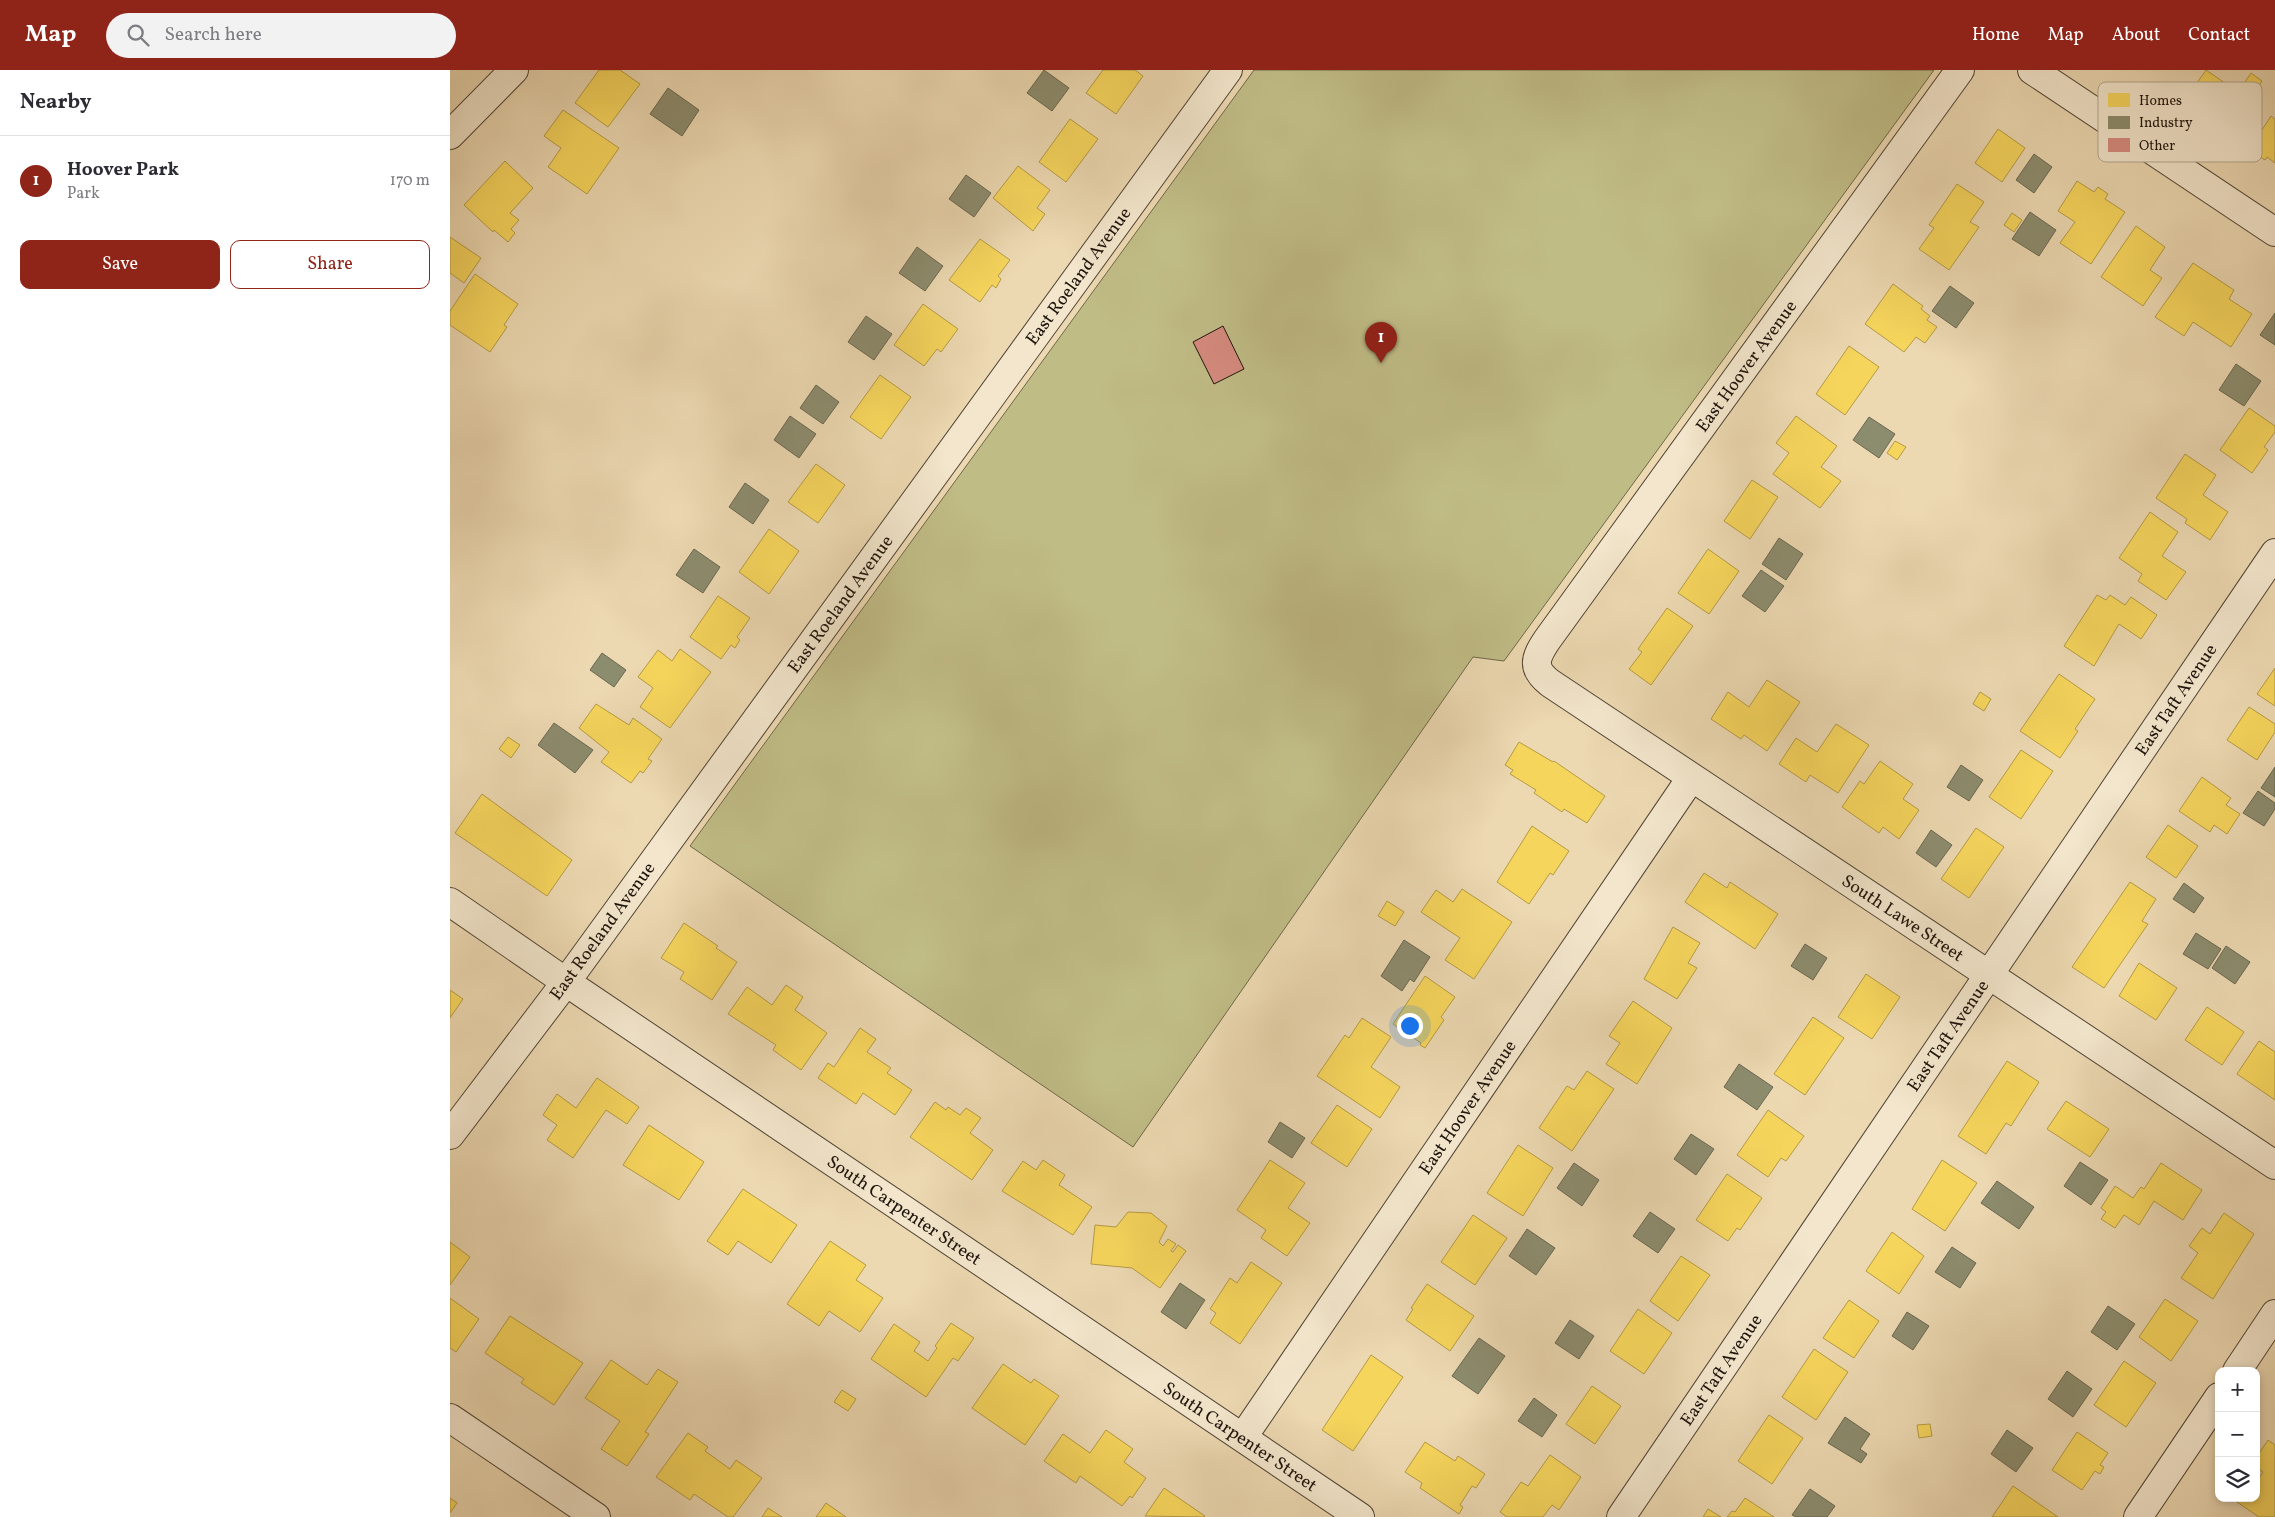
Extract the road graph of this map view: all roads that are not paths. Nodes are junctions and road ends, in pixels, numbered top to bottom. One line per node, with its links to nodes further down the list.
1 (514, 70): 6 (street)
2 (1228, 70): 14 (street, East Roeland Avenue)
3 (1960, 70): 10 (street, East Hoover Avenue)
4 (2032, 70): 5 (street)
5 (2098, 114)
6 (450, 134)
7 (2170, 162): 8 (street)
8 (2275, 232)
9 (2275, 552): 13 (street, East Taft Avenue)
10 (1536, 665): 11 (street, South Lawe Street)
11 (1691, 778): 13 (street, South Lawe Street); 21 (street, East Hoover Avenue)
12 (450, 902): 14 (street, South Carpenter Street)
13 (1987, 974): 16 (street, South Lawe Street); 24 (street, East Taft Avenue)
14 (566, 982): 15 (street, East Roeland Avenue); 21 (street, South Carpenter Street)
15 (450, 1135)
16 (2275, 1165)
17 (2275, 1314): 18 (street)
18 (2240, 1367)
19 (2215, 1403): 25 (street)
20 (450, 1418): 22 (street)
21 (1243, 1437): 23 (street, South Carpenter Street)
22 (596, 1517)
23 (1360, 1517)
24 (1621, 1517)
25 (2138, 1517)

